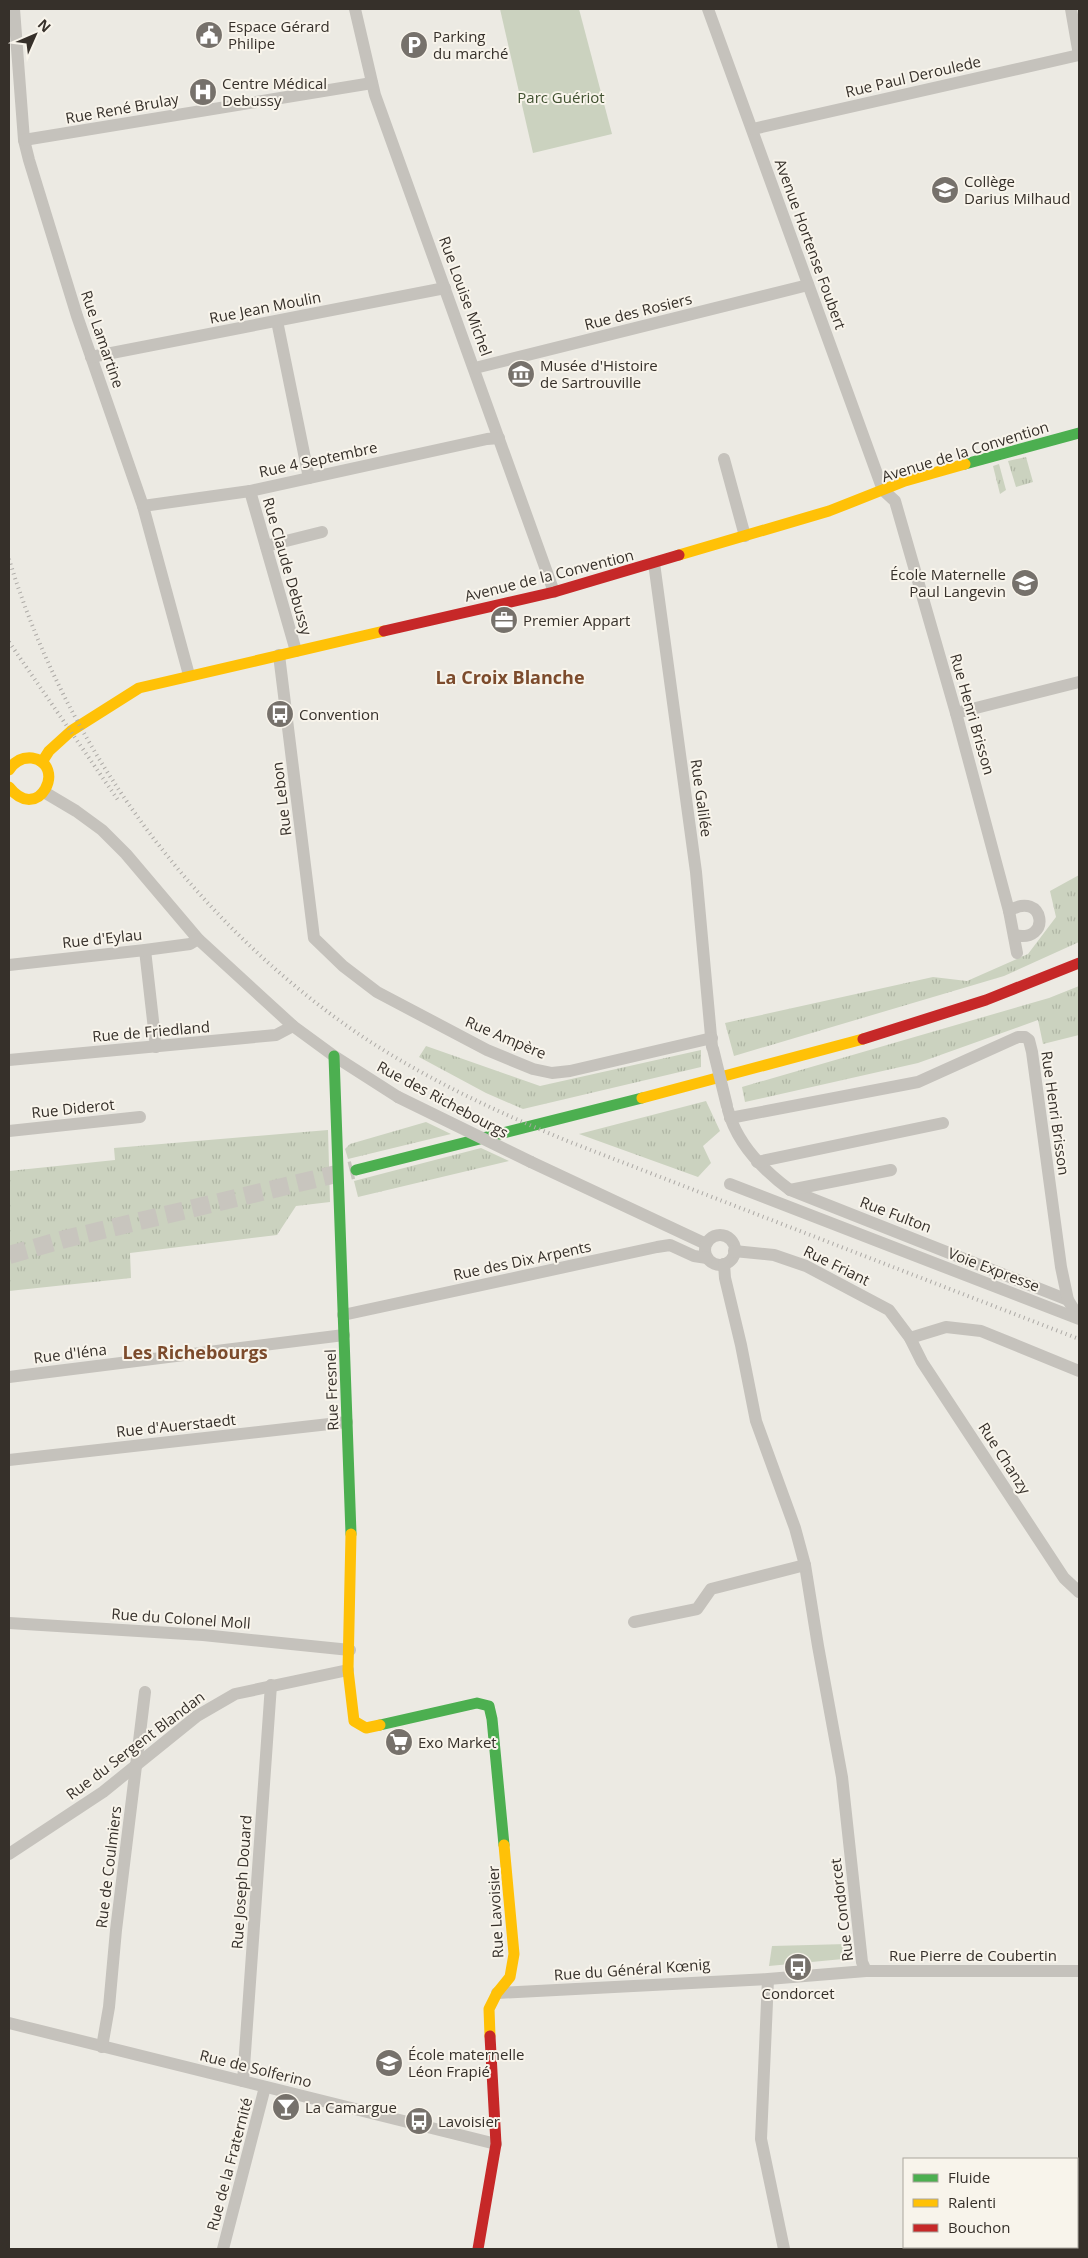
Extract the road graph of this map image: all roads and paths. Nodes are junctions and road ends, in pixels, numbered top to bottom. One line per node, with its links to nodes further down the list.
1 (14, 9): 8 (street, Rue Lamartine)
2 (355, 9): 6 (street, Rue Louise Michel)
3 (708, 9): 7 (street, Avenue Hortense Foubert)
4 (1071, 9): 5 (street)
5 (1079, 55): 7 (street, Rue Paul Deroulede)
6 (372, 83): 8 (street, Rue René Brulay); 10 (street, Rue Louise Michel)
7 (753, 129): 9 (street, Avenue Hortense Foubert)
8 (24, 140): 12 (street, Rue Lamartine)
9 (808, 285): 13 (street, Rue des Rosiers); 18 (street, Avenue Hortense Foubert)
10 (445, 288): 11 (street, Rue Jean Moulin); 13 (street, Rue Louise Michel)
11 (277, 321): 12 (street, Rue Jean Moulin); 17 (street)
12 (91, 358): 20 (street, Rue Lamartine)
13 (475, 368): 15 (street, Rue Louise Michel)
14 (1079, 433): 18 (street, Avenue de la Convention)
15 (499, 438): 17 (street, Rue 4 Septembre); 25 (street, Rue Louise Michel)
16 (724, 459): 22 (street)
17 (309, 478): 19 (street, Rue 4 Septembre)
18 (883, 490): 22 (street, Avenue de la Convention); 30 (street, Rue Henri Brisson)
19 (250, 491): 20 (street, Rue 4 Septembre); 23 (street, Rue Claude Debussy)
20 (143, 506): 28 (street, Rue Lamartine)
21 (322, 532): 23 (street)
22 (745, 536): 24 (street, Avenue de la Convention)
23 (266, 546): 26 (street, Rue Claude Debussy)
24 (654, 563): 25 (street, Avenue de la Convention); 44 (street, Rue Galilée)
25 (554, 592): 26 (street, Avenue de la Convention)
26 (296, 651): 27 (street, Avenue de la Convention)
27 (279, 655): 28 (street, Avenue de la Convention); 37 (street, Rue Lebon)
28 (189, 675): 31 (street, Avenue de la Convention)
29 (1079, 682): 30 (street)
30 (956, 713): 35 (street, Rue Henri Brisson)
31 (42, 762): 32 (street); 34 (street)
32 (9, 770)
33 (9, 788): 34 (street)
34 (44, 792): 38 (street, Rue des Richebourgs)
35 (1009, 911): 36 (street, Rue Henri Brisson); 36 (street)
36 (1014, 935): 40 (street, Rue Henri Brisson)
37 (314, 938): 44 (street, Rue Ampère)
38 (198, 939): 39 (street, Rue d'Eylau); 43 (street, Rue des Richebourgs)
39 (145, 950): 42 (street, Rue d'Eylau); 45 (street)
40 (1017, 953)
41 (1079, 963): 53 (street)
42 (9, 964)
43 (293, 1026): 45 (street, Rue de Friedland); 46 (street, Rue des Richebourgs)
44 (712, 1043): 49 (street, Rue Galilée, bridge)
45 (156, 1047): 47 (street, Rue de Friedland)
46 (334, 1056): 57 (street, Rue des Richebourgs, bridge); 64 (street, Rue Fresnel)
47 (9, 1060)
48 (140, 1118): 51 (street, Rue Diderot)
49 (730, 1118): 52 (street, Rue Fulton); 63 (street, Rue Henri Brisson)
50 (943, 1123): 52 (street)
51 (9, 1130)
52 (757, 1162): 56 (street, Rue Fulton)
53 (356, 1170)
54 (892, 1170): 56 (street)
55 (730, 1184): 65 (street, Voie Expresse)
56 (790, 1190): 63 (street, Rue Fulton)
57 (662, 1224): 58 (street, Rue des Richebourgs); 59 (street)
58 (706, 1244): 60 (street); 61 (street)
59 (665, 1246): 61 (street, Rue des Dix Arpents); 64 (street, Rue des Dix Arpents)
60 (734, 1251): 62 (street); 67 (street, Rue Friant)
61 (707, 1258): 62 (street)
62 (724, 1264): 72 (street, Rue Condorcet)
63 (1068, 1300): 65 (street, Rue Henri Brisson)
64 (343, 1315): 66 (street, Rue Fresnel)
65 (1079, 1319)
66 (344, 1335): 69 (street, Rue d'Iéna); 70 (street, Rue Fresnel)
67 (910, 1338): 68 (street); 73 (street, Rue Chanzy)
68 (1079, 1371)
69 (9, 1377)
70 (347, 1422): 71 (street, Rue d'Auerstaedt); 76 (street, Rue Fresnel)
71 (9, 1460)
72 (805, 1565): 74 (street); 83 (street, Rue Condorcet)
73 (1079, 1592)
74 (634, 1622)
75 (9, 1623): 76 (street, Rue du Colonel Moll)
76 (350, 1650): 77 (street, Rue Fresnel)
77 (348, 1670): 78 (street, Rue du Sergent Blandan); 80 (street, Rue Fresnel)
78 (271, 1685): 81 (street, Rue du Sergent Blandan); 89 (street, Rue Joseph Douard)
79 (145, 1692): 81 (street, Rue de Coulmiers)
80 (354, 1721): 86 (street, Rue Lavoisier)
81 (136, 1766): 82 (street, Rue du Sergent Blandan); 88 (street, Rue de Coulmiers)
82 (9, 1854)
83 (866, 1971): 84 (street, Rue Pierre de Coubertin); 85 (street, Rue Condorcet)
84 (1079, 1971)
85 (768, 1979): 86 (street, Rue du Général Kœnig); 94 (street)
86 (498, 1993): 91 (street, Rue Lavoisier)
87 (9, 2023): 88 (street, Rue de Solferino)
88 (102, 2047): 89 (street, Rue de Solferino)
89 (243, 2081): 90 (street, Rue de Solferino)
90 (266, 2087): 91 (street, Rue de Solferino); 92 (street, Rue de la Fraternité)
91 (496, 2144): 93 (street, Rue Lavoisier)
92 (223, 2249)
93 (478, 2249)
94 (784, 2249)

